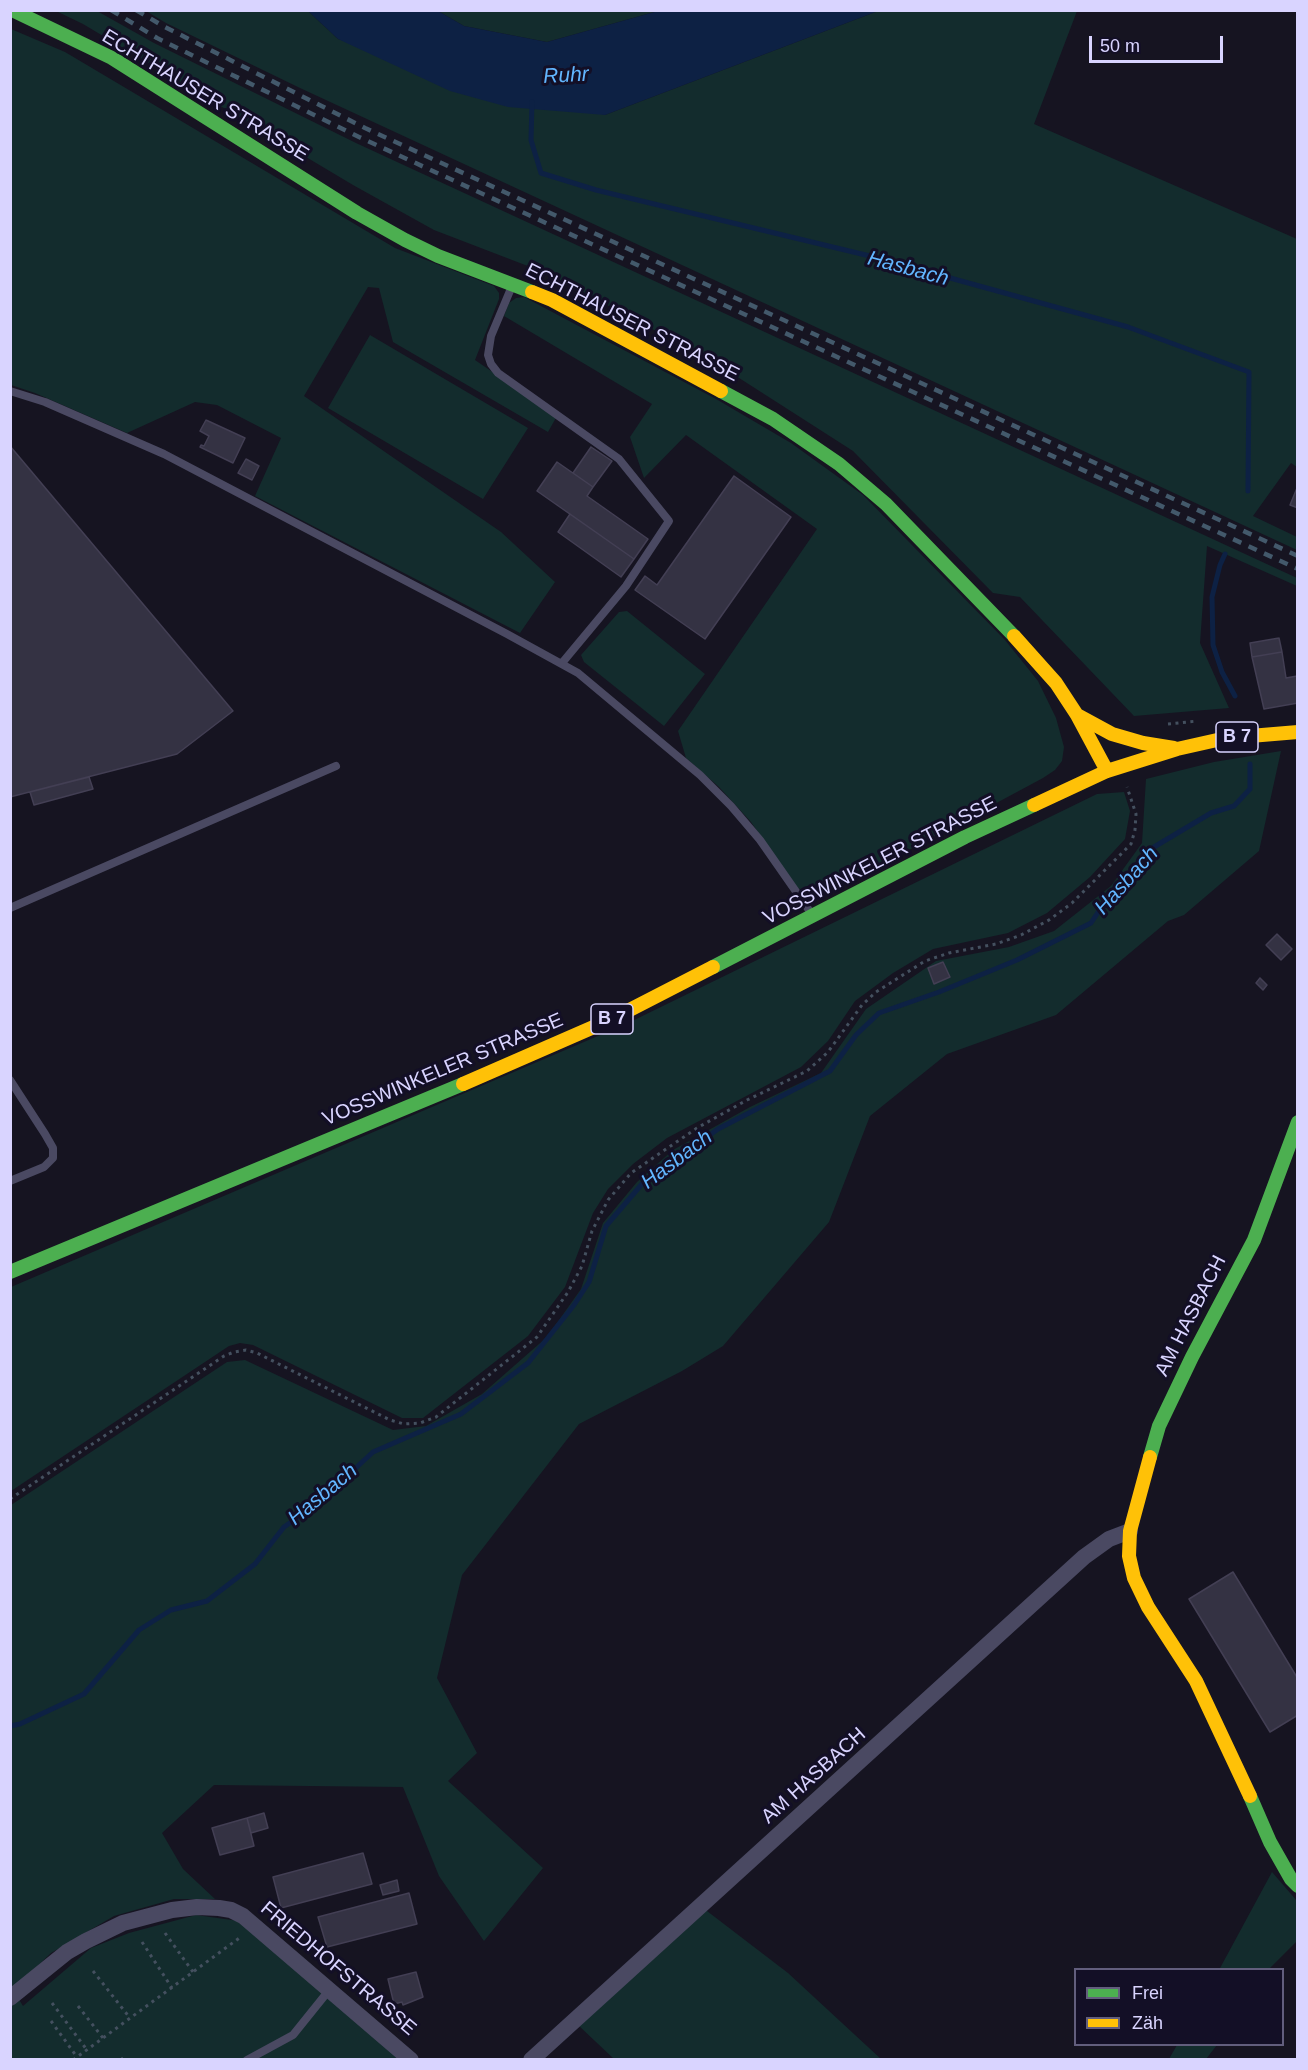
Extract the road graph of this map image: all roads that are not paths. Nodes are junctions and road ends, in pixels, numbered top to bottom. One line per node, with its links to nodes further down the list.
1 (12, 10): 2 (main road, ECHTHAUSER STRASSE)
2 (513, 283): 4 (lane); 5 (main road, ECHTHAUSER STRASSE)
3 (10, 390): 4 (lane)
4 (562, 663): 11 (lane)
5 (1077, 716): 7 (main road); 9 (main road, ECHTHAUSER STRASSE)
6 (1298, 732): 7 (main road, B 7)
7 (1177, 748): 9 (main road, B 7)
8 (336, 766): 10 (lane)
9 (1107, 771): 11 (main road, VOSSWINKELER STRASSE / B 7)
10 (10, 908)
11 (814, 916): 15 (main road, VOSSWINKELER STRASSE / B 7)
12 (10, 1080): 14 (lane)
13 (1298, 1122): 16 (main road, AM HASBACH)
14 (10, 1181)
15 (10, 1272)
16 (1130, 1531): 17 (main road, AM HASBACH); 22 (street, AM HASBACH)
17 (1298, 1886)
18 (330, 1989): 19 (street, FRIEDHOFSTRASSE); 20 (lane); 21 (street, FRIEDHOFSTRASSE)
19 (10, 1998)
20 (247, 2060)
21 (411, 2060)
22 (531, 2060)

